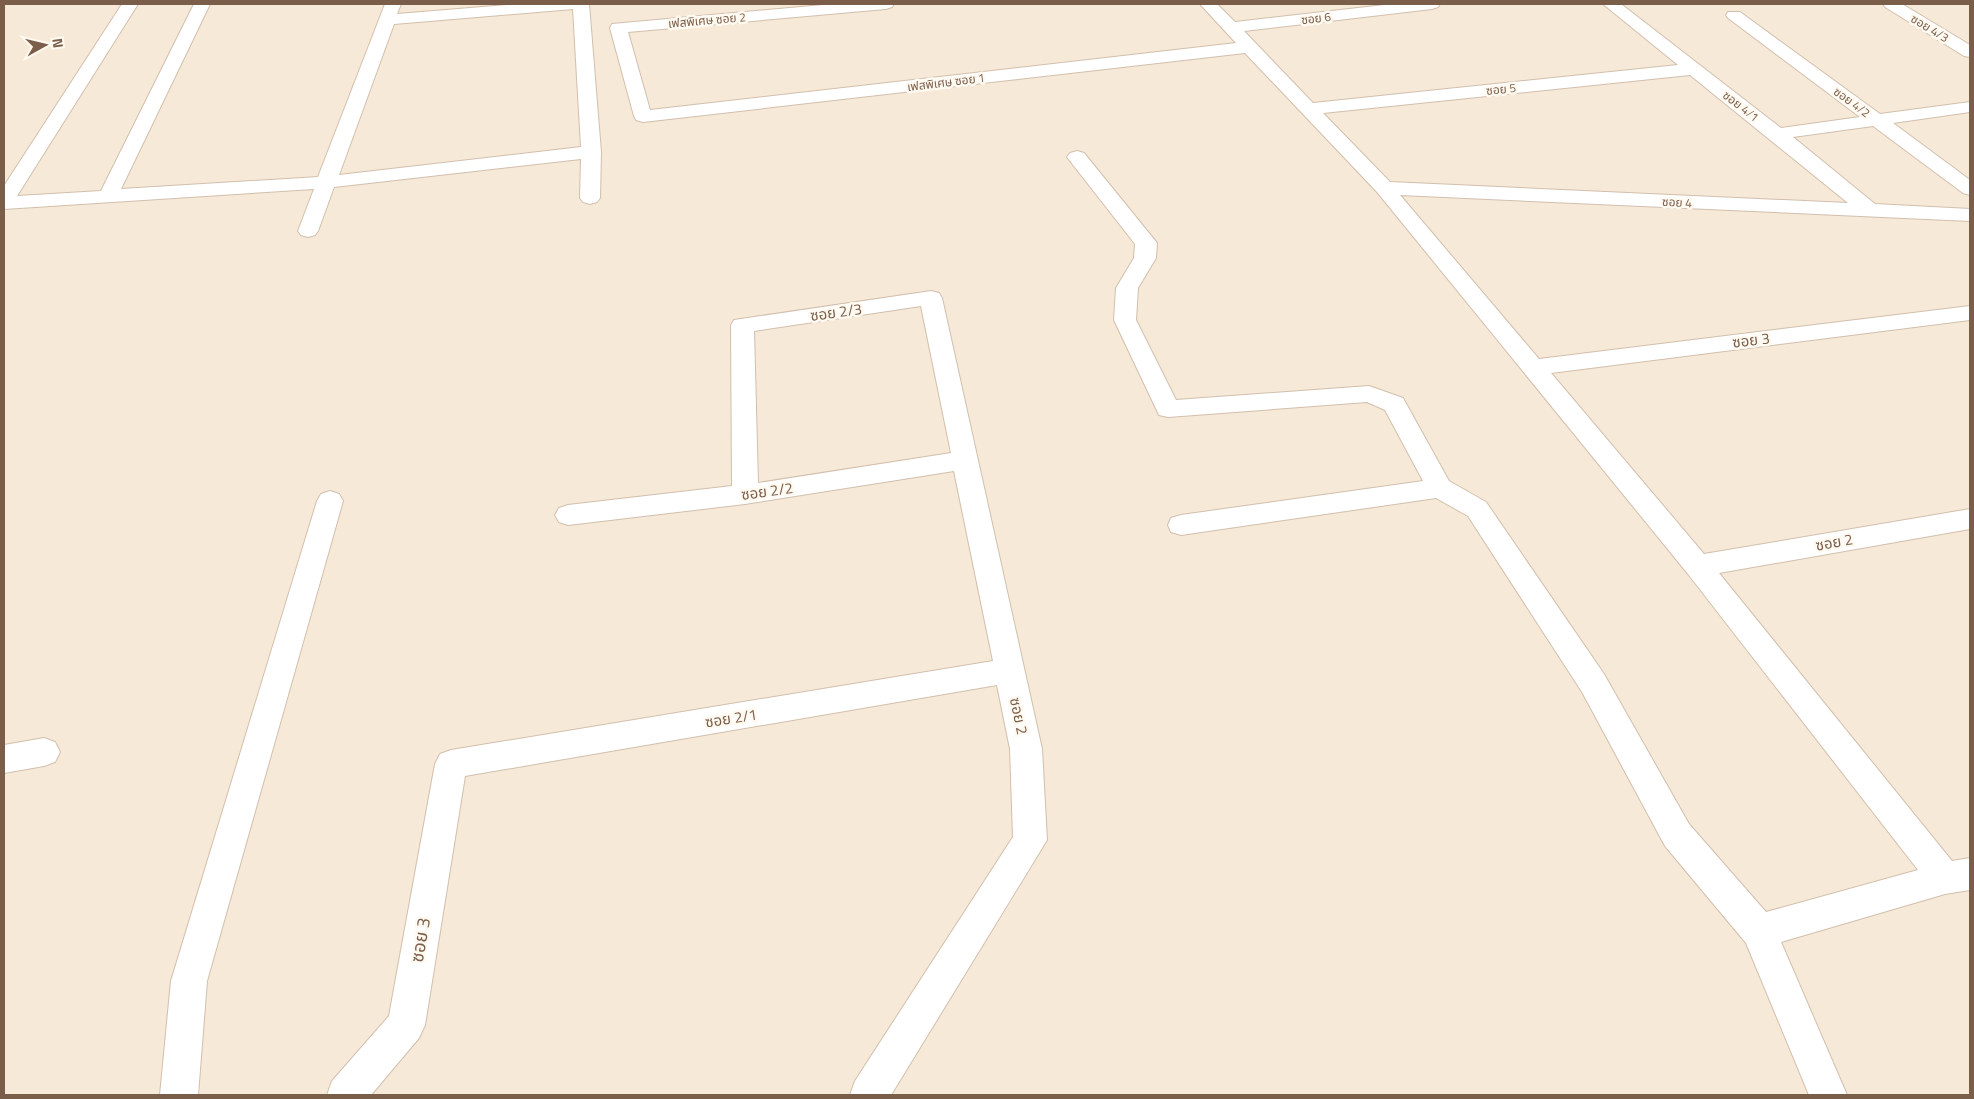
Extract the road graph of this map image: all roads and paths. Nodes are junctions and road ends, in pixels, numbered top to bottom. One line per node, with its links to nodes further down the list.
1 (130, 4): 28 (street)
2 (202, 4): 26 (street)
3 (574, 4): 10 (street)
4 (581, 4): 21 (street)
5 (886, 4): 18 (street, เฟสพิเศษ ซอย 2)
6 (1208, 4): 12 (street)
7 (1432, 4): 12 (street, ซอย 6)
8 (1611, 4): 15 (street, ซอย 4/1)
9 (1891, 4): 14 (street, ซอย 4/3)
10 (390, 12): 23 (street)
11 (1734, 15): 19 (street, ซอย 4/2)
12 (1230, 28): 13 (street)
13 (1249, 47): 17 (street); 18 (street, เฟสพิเศษ ซอย 1)
14 (1970, 52)
15 (1693, 69): 17 (street, ซอย 5); 20 (street, ซอย 4/1)
16 (1970, 107): 19 (street)
17 (1309, 109): 24 (street)
18 (644, 116)
19 (1876, 120): 20 (street); 25 (street, ซอย 4/2)
20 (1777, 134): 29 (street, ซอย 4/1)
21 (591, 152): 23 (street); 27 (street)
22 (1077, 157): 36 (street)
23 (327, 182): 26 (street); 31 (street)
24 (1384, 188): 29 (street, ซอย 4); 34 (street)
25 (1970, 189)
26 (108, 196): 28 (street)
27 (590, 198)
28 (4, 202)
29 (1869, 210): 30 (street, ซอย 4)
30 (1970, 215)
31 (308, 231)
32 (931, 298): 35 (street, ซอย 2); 37 (street, ซอย 2/3)
33 (1970, 313): 34 (street, ซอย 3)
34 (1532, 367): 42 (street)
35 (965, 460): 37 (street, ซอย 2/2); 43 (street, ซอย 2)
36 (1440, 488): 41 (street); 48 (street)
37 (745, 494): 39 (street, ซอย 2/2)
38 (330, 501): 49 (street)
39 (568, 515)
40 (1970, 519): 42 (street, ซอย 2)
41 (1180, 525)
42 (1698, 566): 47 (street)
43 (1010, 672): 46 (street, ซอย 2/1); 51 (street, ซอย 2)
44 (44, 752): 45 (street)
45 (4, 759)
46 (451, 764): 50 (street, ซอย 3)
47 (1958, 876): 48 (street)
48 (1759, 932): 52 (street)
49 (178, 1095)
50 (346, 1095)
51 (869, 1095)
52 (1828, 1095)

